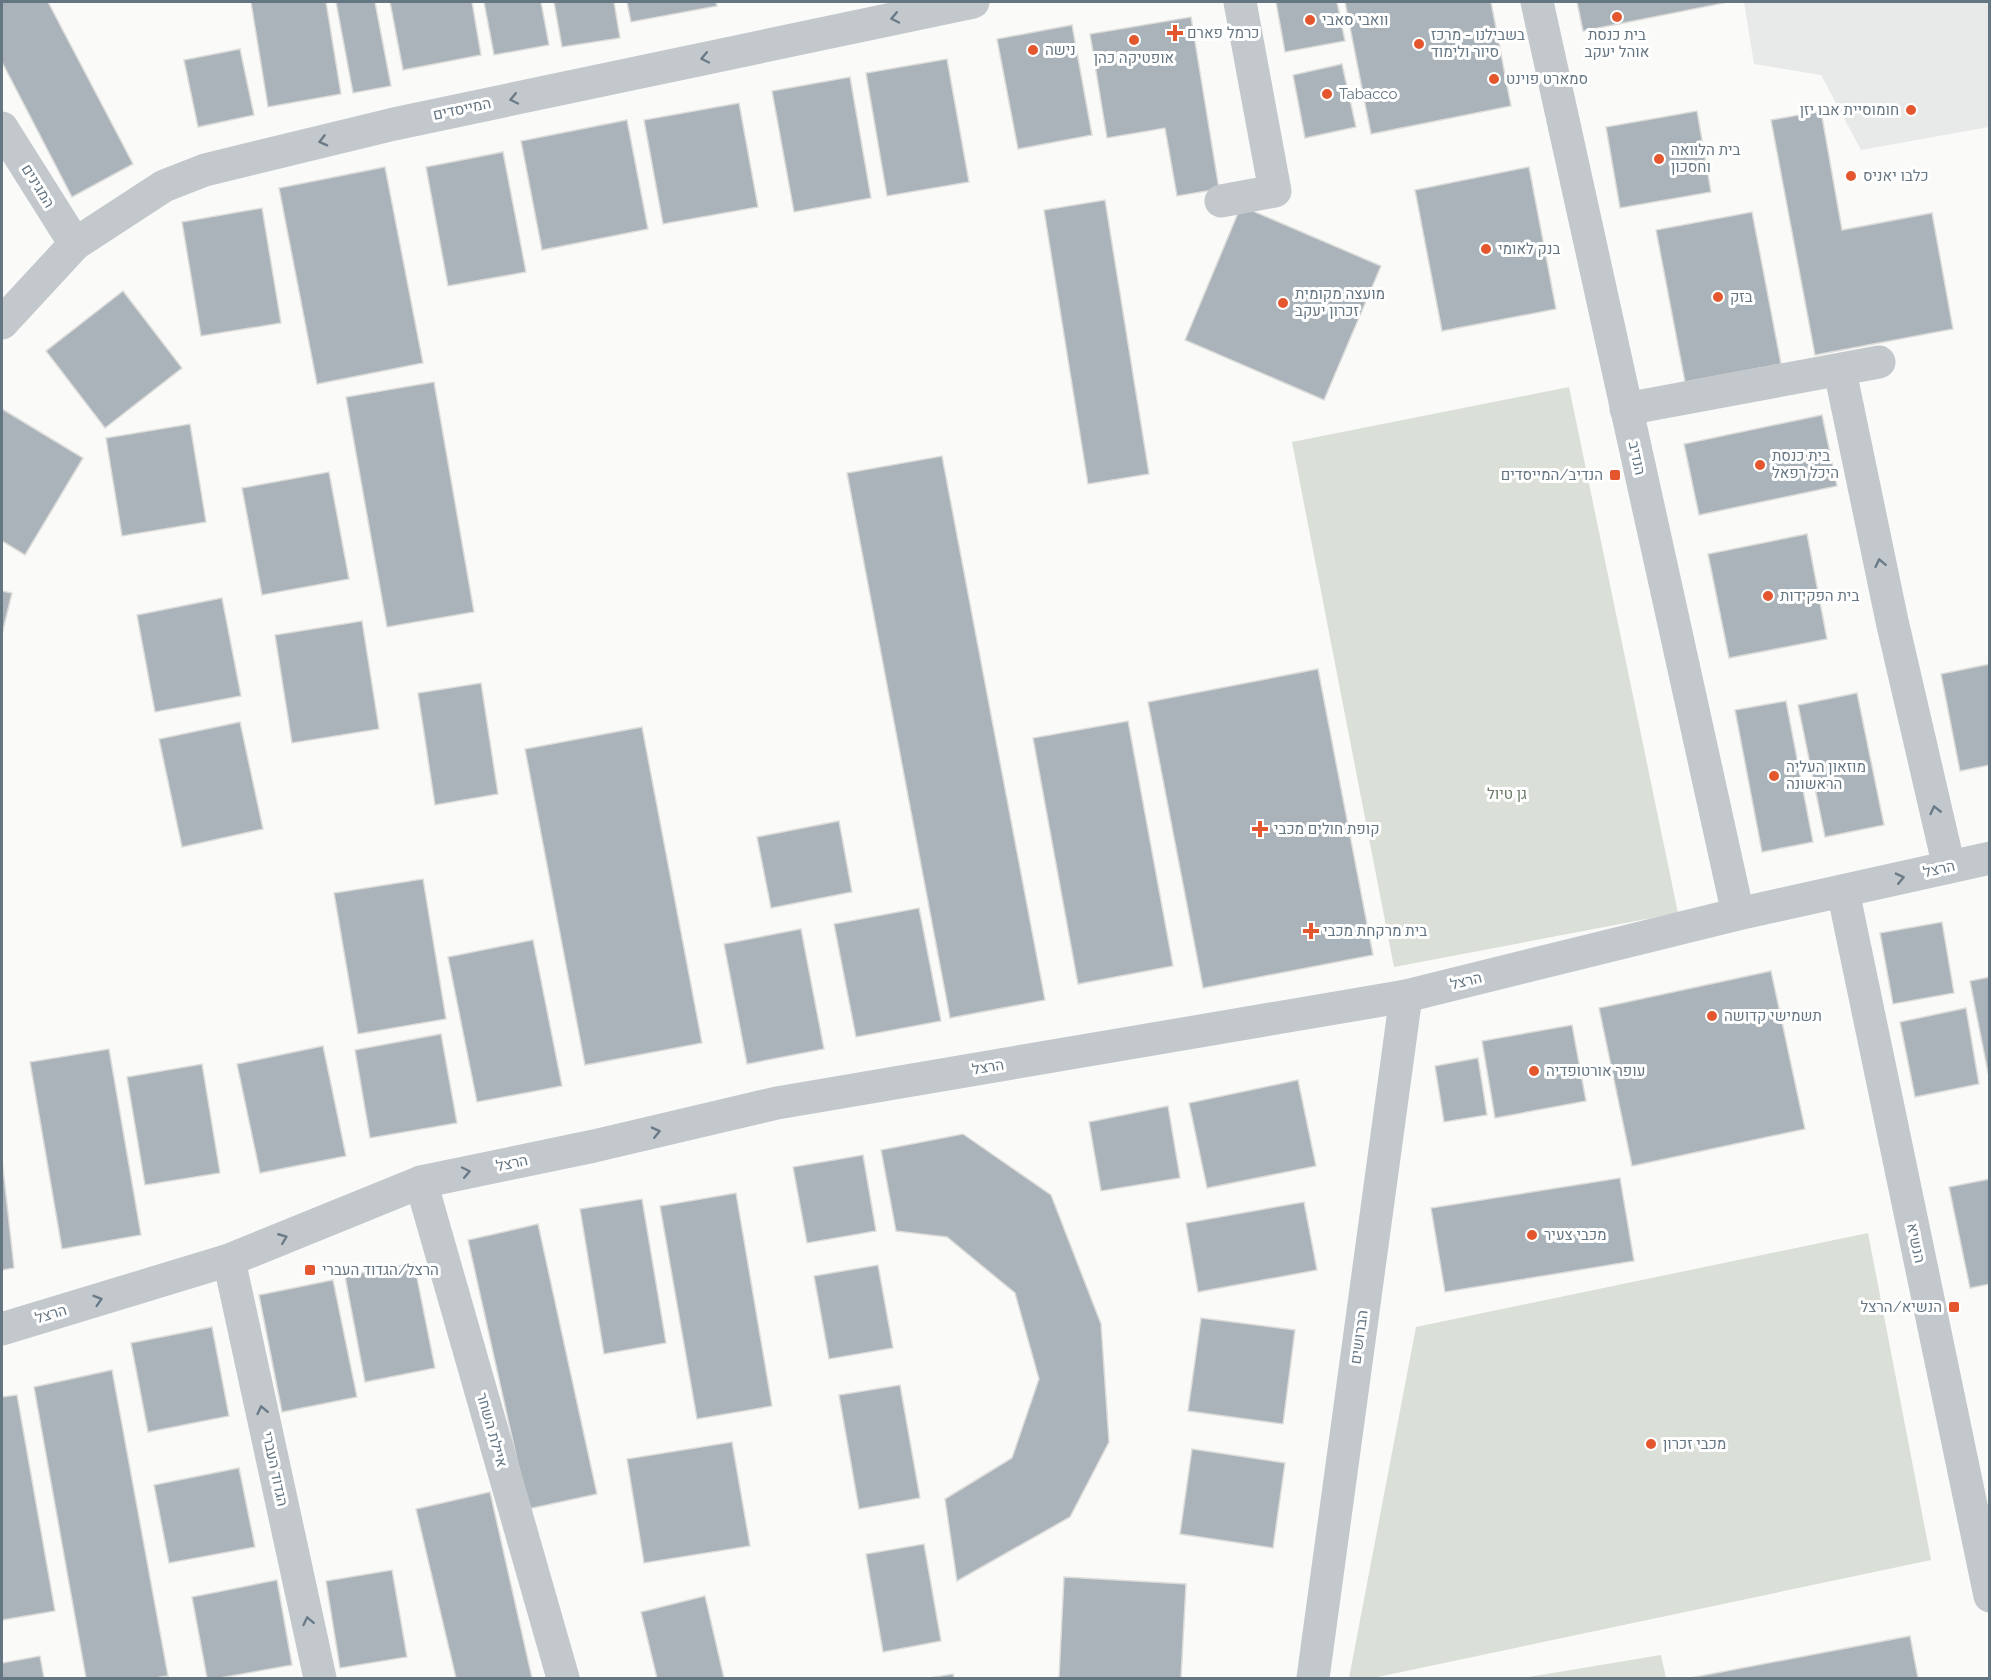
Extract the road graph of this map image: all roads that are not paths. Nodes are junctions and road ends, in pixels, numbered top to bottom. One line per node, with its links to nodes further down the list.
1 (973, 2): 6 (street, המייסדים, one-way to 6)
2 (1240, 2): 5 (street)
3 (1537, 2): 10 (street, הנדיב)
4 (2, 128): 6 (street, המגינים)
5 (1221, 201)
6 (75, 244): 7 (street, המייסדים)
7 (2, 323)
8 (1879, 362): 9 (street)
9 (1840, 370): 10 (street); 12 (street, one-way to 9)
10 (1626, 409): 14 (street, הנדיב)
11 (1989, 858): 12 (street, הרצל)
12 (1948, 867): 13 (street, הרצל, one-way to 12)
13 (1843, 891): 14 (street, הרצל); 19 (street, הנשיא)
14 (1738, 914): 15 (street, הרצל)
15 (1406, 996): 16 (street, הרצל, one-way to 15); 22 (street, הברושים)
16 (421, 1182): 17 (street, הרצל, one-way to 16); 21 (street, איילת השחר)
17 (229, 1260): 18 (street, הרצל, one-way to 17); 20 (street, הגדוד העברי, one-way to 17)
18 (2, 1329)
19 (1989, 1596)
20 (321, 1678)
21 (563, 1678)
22 (1313, 1678)

